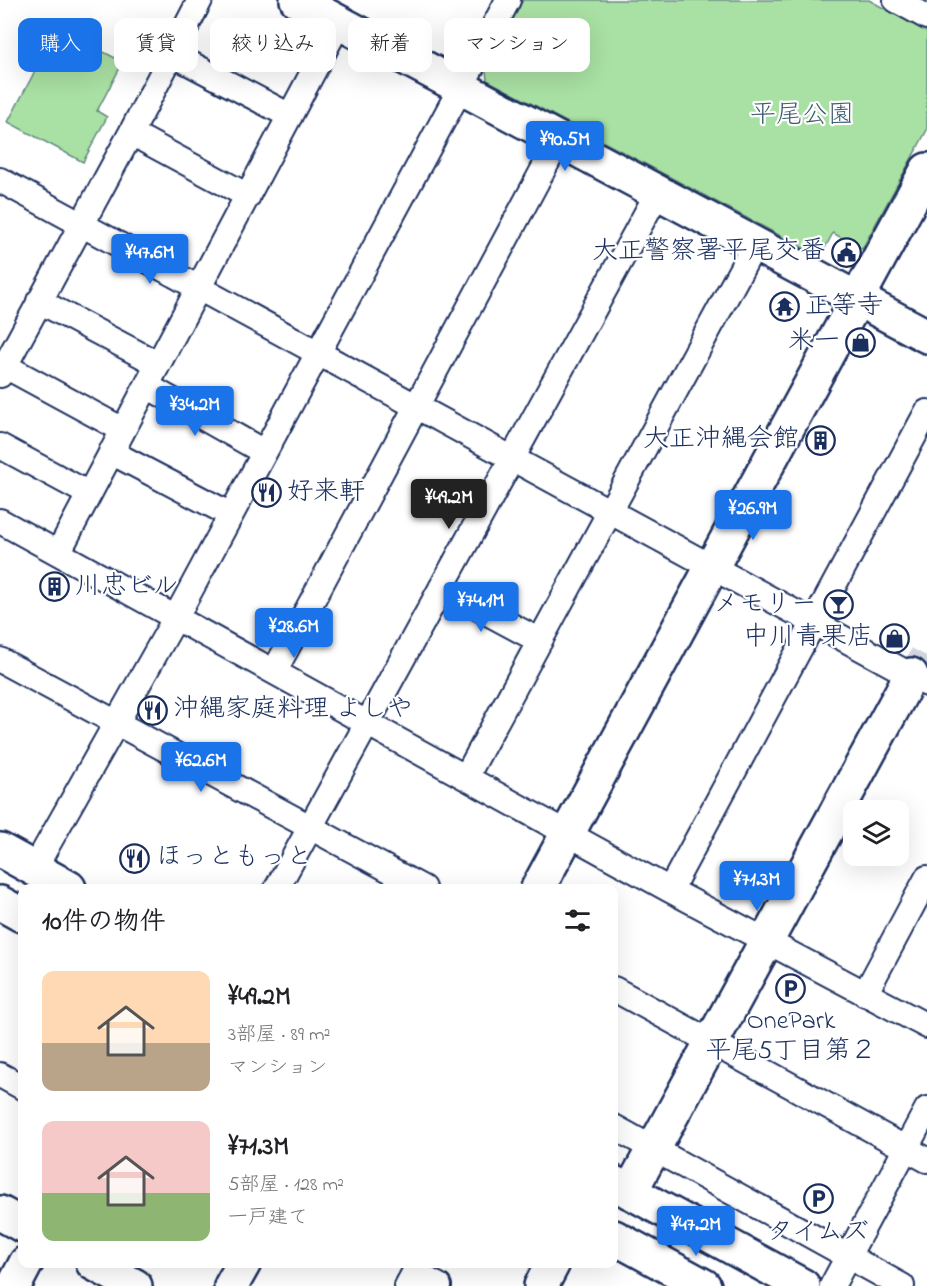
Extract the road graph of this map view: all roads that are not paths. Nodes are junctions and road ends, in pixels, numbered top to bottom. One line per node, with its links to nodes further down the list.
1 (200, 0): 6 (street)
2 (297, 0): 7 (street)
3 (508, 0): 10 (street)
4 (896, 0): 5 (street)
5 (927, 17)
6 (191, 18)
7 (339, 23): 10 (street); 11 (street)
8 (198, 68): 11 (street)
9 (163, 72): 12 (street)
10 (461, 87): 13 (street); 24 (street)
11 (290, 116): 17 (street)
12 (131, 133): 17 (street); 18 (street)
13 (559, 140): 16 (street); 28 (street)
14 (927, 170): 21 (street)
15 (0, 180): 18 (street)
16 (658, 192): 19 (street); 34 (street)
17 (248, 196): 20 (street)
18 (82, 224): 20 (street); 22 (street)
19 (755, 244): 21 (street); 36 (street)
20 (199, 288): 24 (street); 25 (street)
21 (857, 298): 23 (street); 40 (street)
22 (39, 301): 25 (street); 26 (street)
23 (927, 336)
24 (319, 353): 28 (street); 33 (street)
25 (159, 364): 27 (street)
26 (2, 370): 30 (street)
27 (147, 386): 30 (street); 33 (street)
28 (415, 405): 34 (street); 46 (street)
29 (927, 412): 43 (street)
30 (123, 430): 32 (street)
31 (0, 446): 35 (street)
32 (111, 452): 35 (street); 37 (street)
33 (264, 452): 37 (street)
34 (512, 459): 36 (street); 41 (street)
35 (89, 494): 39 (street)
36 (609, 512): 40 (street); 44 (street)
37 (231, 515): 42 (street)
38 (0, 521): 39 (street)
39 (58, 553): 42 (street)
40 (710, 567): 43 (street); 52 (street)
41 (441, 588): 44 (street); 49 (street)
42 (176, 617): 46 (street); 48 (street)
43 (812, 622): 47 (street); 60 (street)
44 (540, 641): 50 (street)
45 (0, 660): 48 (street)
46 (274, 672): 49 (street)
47 (919, 679): 63 (street)
48 (116, 723): 51 (street); 54 (street)
49 (368, 723): 50 (street); 51 (street)
50 (466, 777): 52 (street)
51 (310, 828): 57 (street); 58 (street)
52 (568, 834): 59 (street); 60 (street)
53 (0, 850): 54 (street)
54 (34, 869): 56 (street)
55 (927, 878): 65 (street)
56 (62, 884)
57 (279, 884)
58 (415, 884)
59 (540, 884)
60 (670, 890): 63 (street)
61 (0, 903): 62 (street)
62 (18, 913)
63 (766, 941): 65 (street); 67 (street)
64 (618, 991): 67 (street)
65 (865, 994): 66 (street)
66 (927, 1026)
67 (712, 1042): 72 (street); 73 (street)
68 (0, 1074): 69 (street)
69 (18, 1085)
70 (927, 1109): 73 (street)
71 (618, 1129): 72 (street)
72 (653, 1149): 75 (street); 79 (street)
73 (905, 1149): 74 (street); 79 (street)
74 (927, 1160)
75 (622, 1188): 91 (street)
76 (0, 1213): 77 (street)
77 (18, 1223)
78 (618, 1239): 90 (street)
79 (849, 1257): 92 (street); 93 (street)
80 (23, 1268): 84 (street)
81 (102, 1268): 85 (street)
82 (241, 1268): 86 (street)
83 (550, 1268): 89 (street)
84 (14, 1286)
85 (135, 1286)
86 (231, 1286)
87 (407, 1286): 88 (street)
88 (439, 1286)
89 (541, 1286)
90 (704, 1286)
91 (803, 1286)
92 (832, 1286)
93 (902, 1286)

